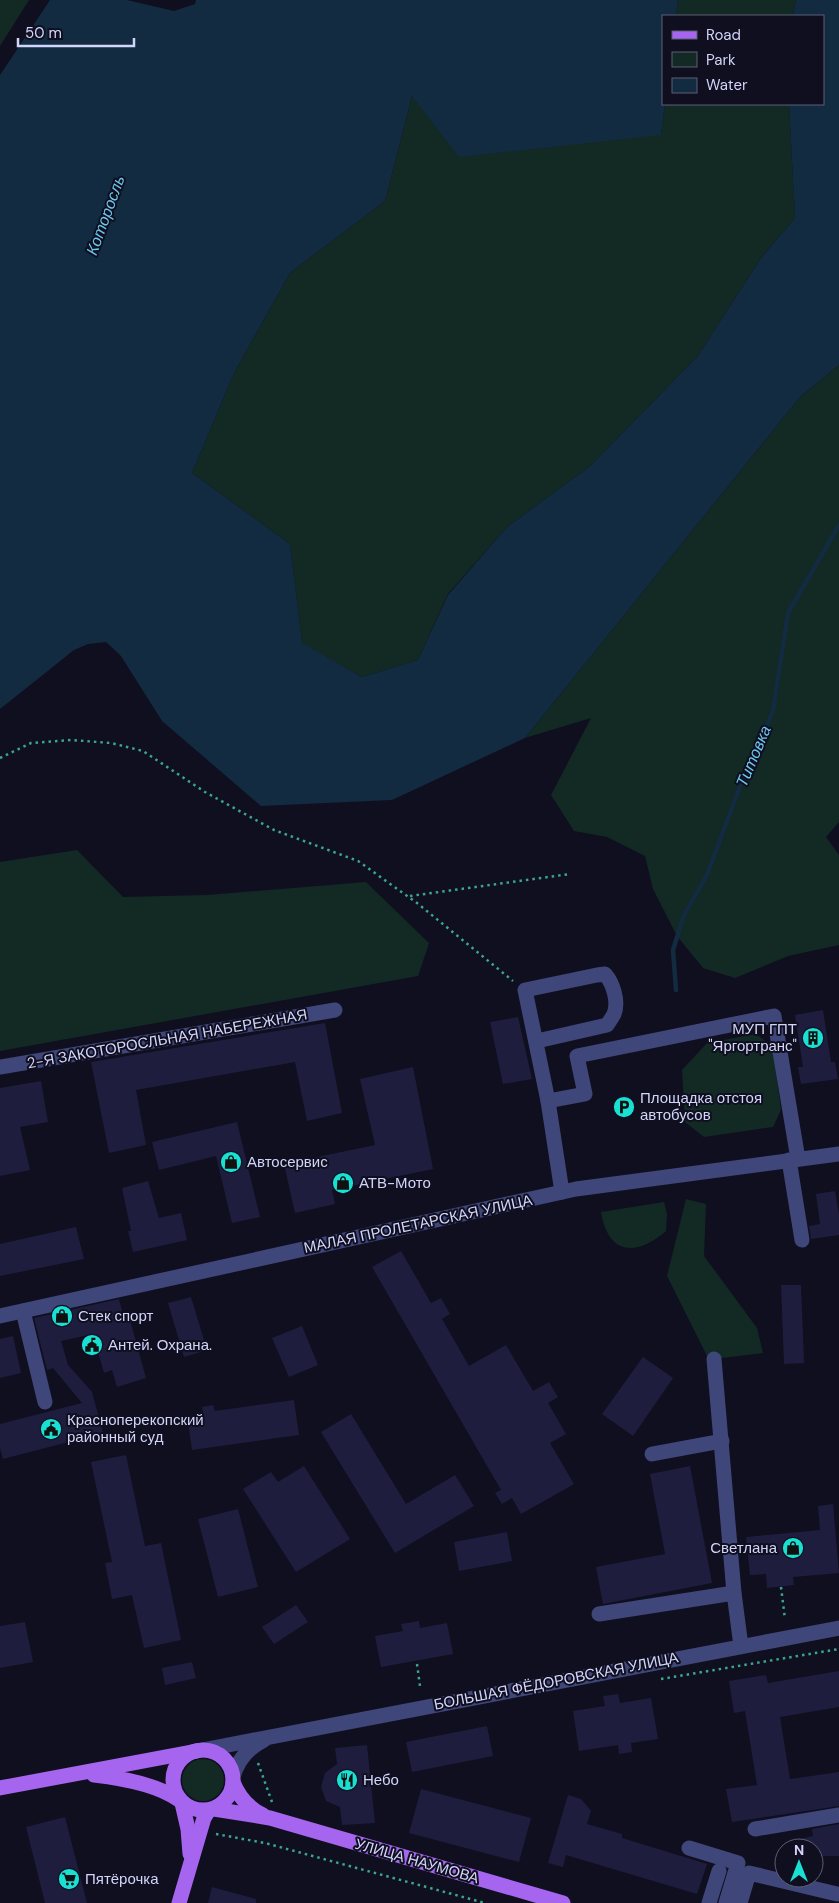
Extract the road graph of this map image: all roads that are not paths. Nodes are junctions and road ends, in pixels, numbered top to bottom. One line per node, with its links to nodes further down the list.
1 (334, 1010): 3 (street, 2-Я ЗАКОТОРОСЛЬНАЯ НАБЕРЕЖНАЯ)
2 (537, 1041): 2 (street); 4 (street)
3 (0, 1067)
4 (548, 1102): 6 (street); 7 (street)
5 (839, 1154): 6 (street, МАЛАЯ ПРОЛЕТАРСКАЯ УЛИЦА)
6 (794, 1160): 7 (street, МАЛАЯ ПРОЛЕТАРСКАЯ УЛИЦА); 8 (street)
7 (562, 1192): 9 (street, МАЛАЯ ПРОЛЕТАРСКАЯ УЛИЦА)
8 (802, 1240)
9 (23, 1311): 10 (street, МАЛАЯ ПРОЛЕТАРСКАЯ УЛИЦА); 12 (street)
10 (0, 1316)
11 (714, 1359): 13 (street)
12 (45, 1402)
13 (722, 1441): 14 (street); 15 (street)
14 (652, 1454)
15 (734, 1593): 16 (street); 18 (street)
16 (599, 1614)
17 (839, 1628): 18 (street, БОЛЬШАЯ ФЁДОРОВСКАЯ УЛИЦА)
18 (741, 1646): 19 (street, БОЛЬШАЯ ФЁДОРОВСКАЯ УЛИЦА)
19 (272, 1736): 20 (street, БОЛЬШАЯ ФЁДОРОВСКАЯ УЛИЦА); 22 (street, БОЛЬШАЯ ФЁДОРОВСКАЯ УЛИЦА)
20 (197, 1750): 21 (main road, БОЛЬШАЯ ФЁДОРОВСКАЯ УЛИЦА); 22 (main road); 24 (main road)
21 (72, 1775): 23 (main road, БОЛЬШАЯ ФЁДОРОВСКАЯ УЛИЦА); 24 (main road, БОЛЬШАЯ ФЁДОРОВСКАЯ УЛИЦА)
22 (233, 1779): 25 (main road); 27 (main road, УЛИЦА НАУМОВА)
23 (0, 1788)
24 (181, 1801): 25 (main road); 30 (main road)
25 (212, 1810): 27 (main road, УЛИЦА НАУМОВА); 30 (main road)
26 (839, 1815): 28 (street)
27 (270, 1818): 34 (main road, УЛИЦА НАУМОВА)
28 (755, 1830)
29 (689, 1848): 36 (street)
30 (189, 1870): 33 (main road)
31 (719, 1871): 35 (street)
32 (837, 1894): 37 (street)
33 (179, 1903)
34 (563, 1903)
35 (709, 1903)
36 (726, 1903)
37 (740, 1903)

